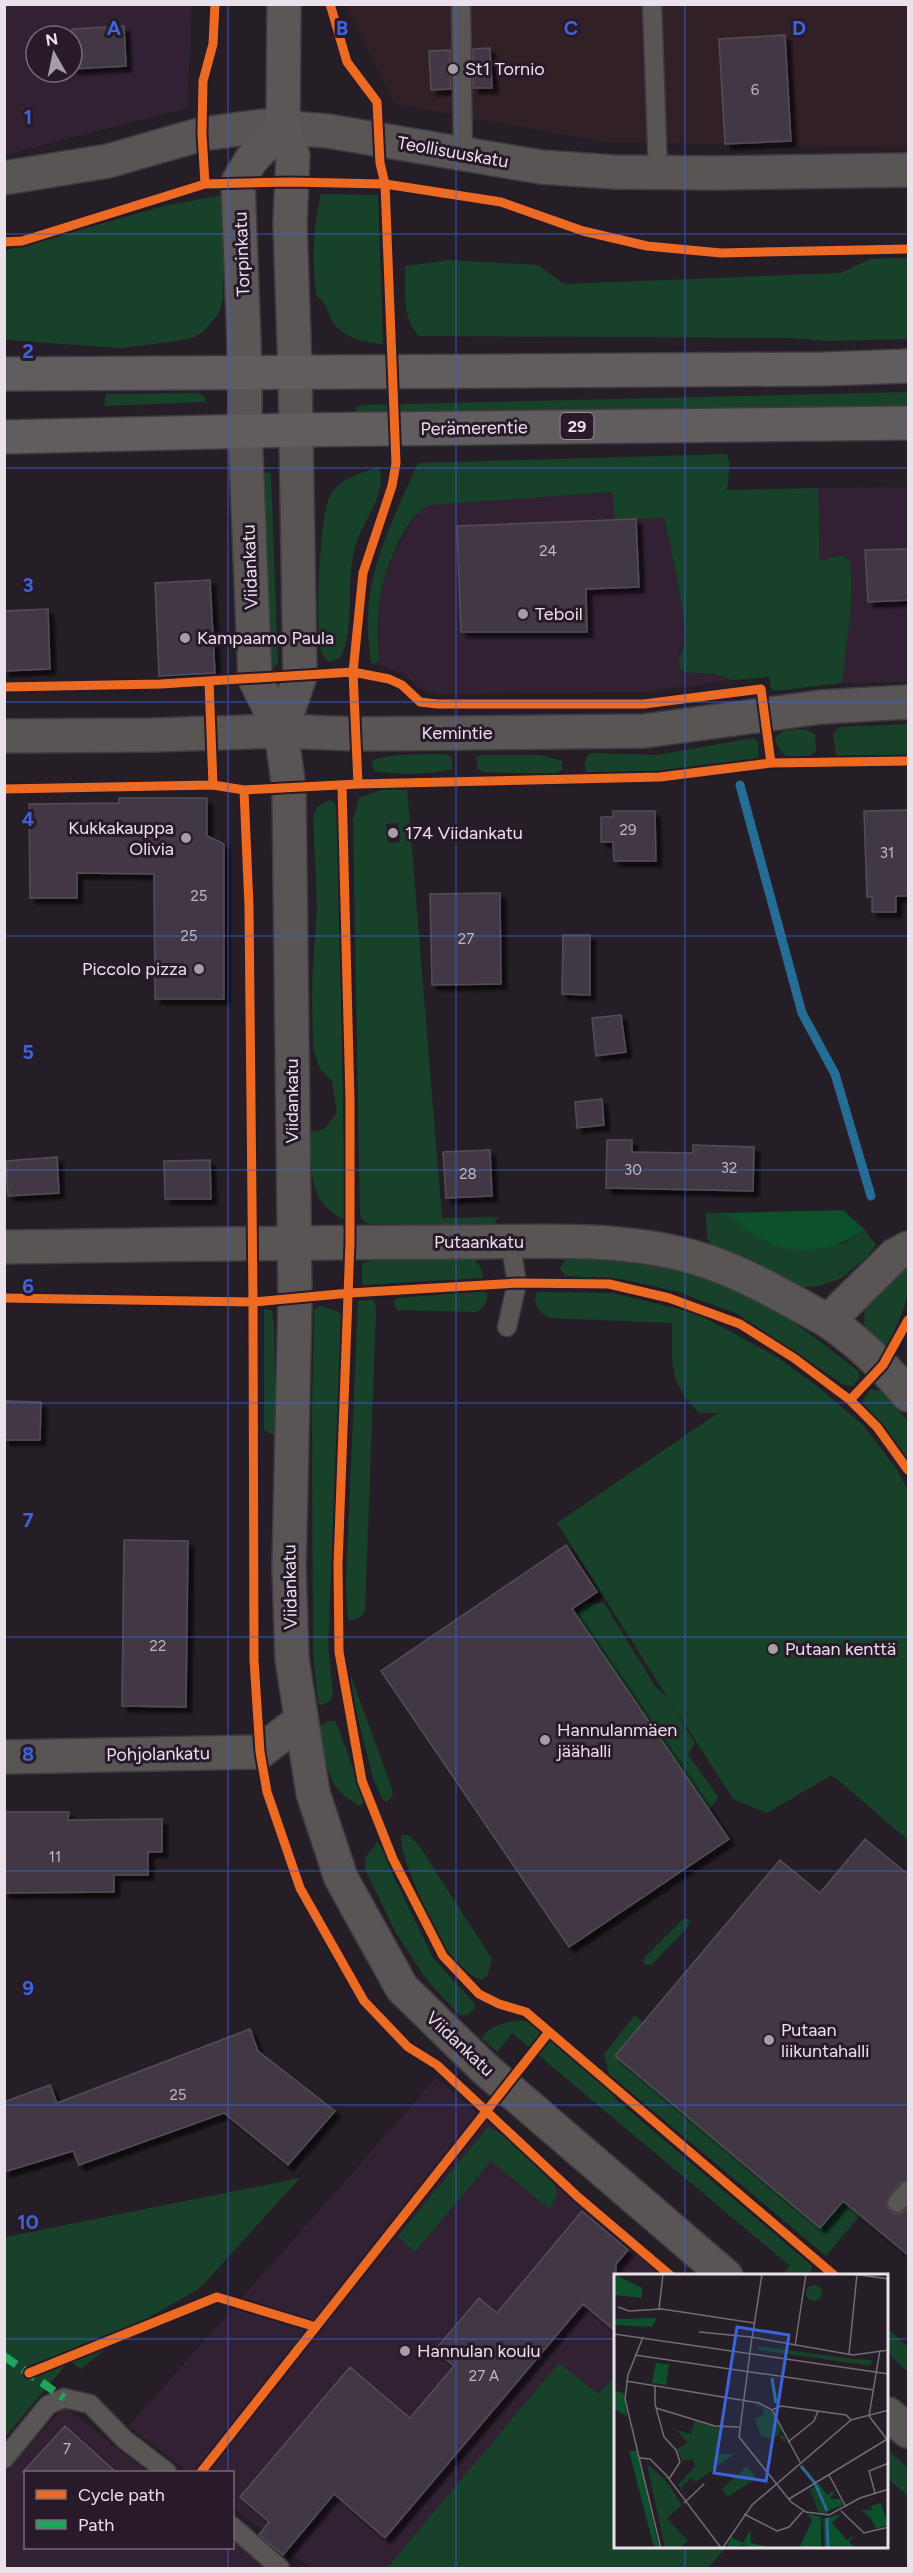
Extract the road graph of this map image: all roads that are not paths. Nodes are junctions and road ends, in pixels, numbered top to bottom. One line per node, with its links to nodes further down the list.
1 (284, 4): 4 (street)
2 (461, 4): 5 (lane)
3 (652, 4): 7 (lane)
4 (283, 127): 5 (street, Teollisuuskatu); 8 (street, Teollisuuskatu); 11 (street, Torpinkatu); 12 (street)
5 (463, 154): 7 (street, Teollisuuskatu)
6 (909, 170): 7 (street, Teollisuuskatu)
7 (658, 172)
8 (4, 178)
9 (909, 366): 12 (highway)
10 (4, 374): 11 (highway)
11 (245, 384): 12 (highway); 15 (street, Viidankatu)
12 (295, 384): 14 (street, Viidankatu)
13 (909, 423): 14 (highway, Perämerentie / 29)
14 (296, 430): 15 (highway, Perämerentie / 29); 18 (street, Viidankatu)
15 (245, 431): 16 (highway, Perämerentie / 29); 18 (street, Viidankatu)
16 (4, 436)
17 (909, 702): 18 (street, Kemintie)
18 (281, 731): 19 (street, Kemintie); 21 (street, Viidankatu)
19 (4, 736)
20 (510, 1242): 21 (street, Putaankatu); 24 (street, Putaankatu); 25 (lane)
21 (293, 1244): 22 (street, Putaankatu); 27 (street, Viidankatu)
22 (4, 1247)
23 (909, 1248): 24 (street)
24 (828, 1321): 26 (street, Putaankatu)
25 (507, 1327)
26 (909, 1395)
27 (302, 1720): 28 (street, Pohjolankatu); 29 (street, Viidankatu)
28 (4, 1756)
29 (724, 2274)
30 (889, 2415): 31 (street)
31 (909, 2431)
32 (4, 2459): 33 (lane)
33 (166, 2471)
34 (234, 2528): 35 (lane)
35 (280, 2568)

